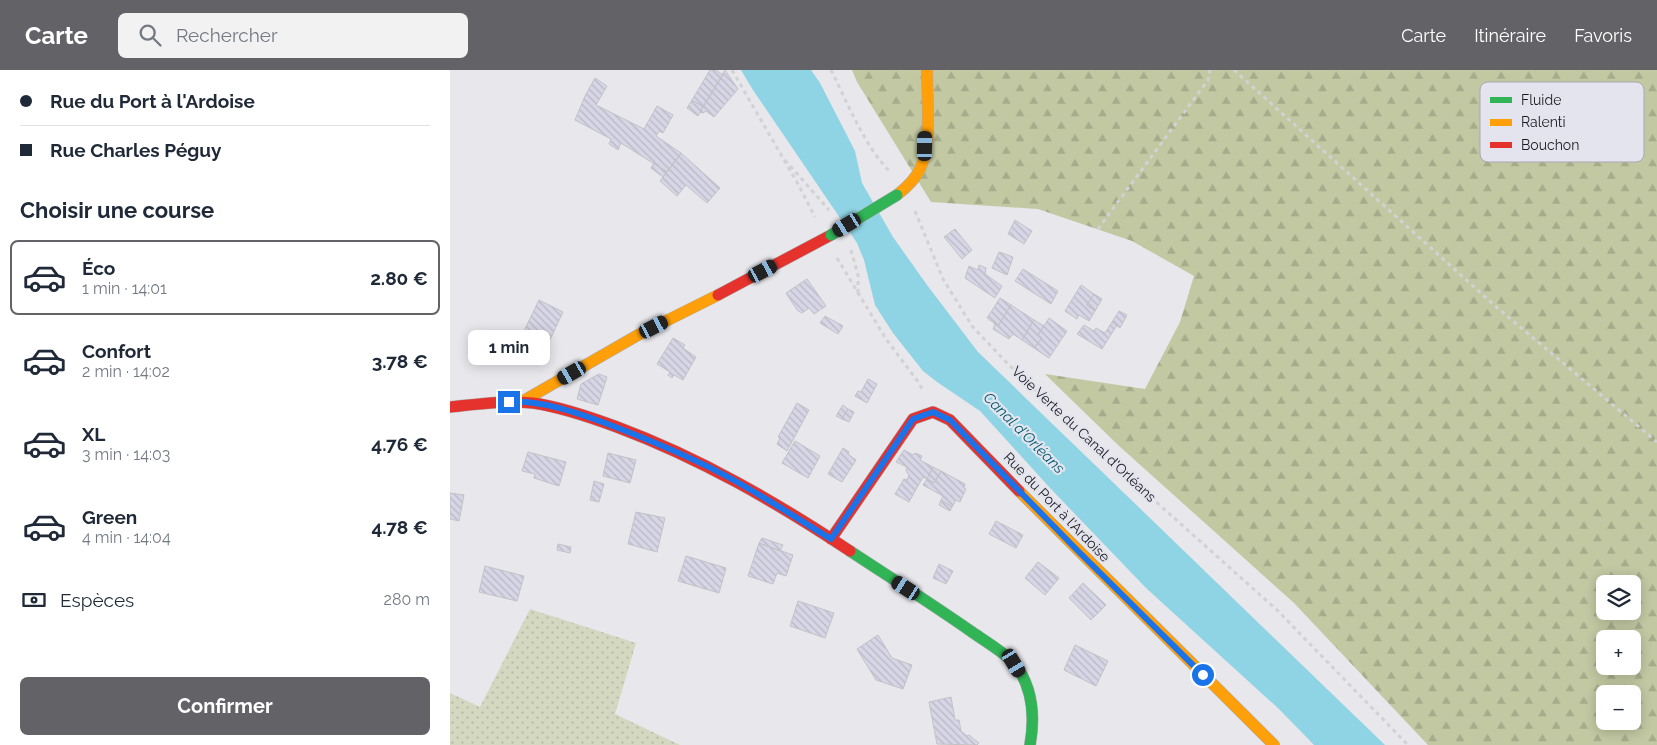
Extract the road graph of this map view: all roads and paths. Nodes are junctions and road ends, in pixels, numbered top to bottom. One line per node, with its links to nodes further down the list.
1 (732, 70): 7 (path)
2 (831, 70): 6 (path, Voie Verte du Canal d'Orléans)
3 (927, 70): 6 (street)
4 (1210, 70): 8 (path)
5 (1234, 70): 13 (path)
6 (901, 192): 10 (street, bridge); 17 (path, Voie Verte du Canal d'Orléans)
7 (814, 214)
8 (1098, 229)
9 (840, 264): 12 (path)
10 (523, 401): 11 (street); 14 (street)
11 (450, 408)
12 (933, 412): 14 (street); 16 (street, Rue du Port à l'Ardoise)
13 (1657, 442)
14 (831, 539): 15 (street)
15 (1030, 745)
16 (1274, 745)
17 (1408, 745)

